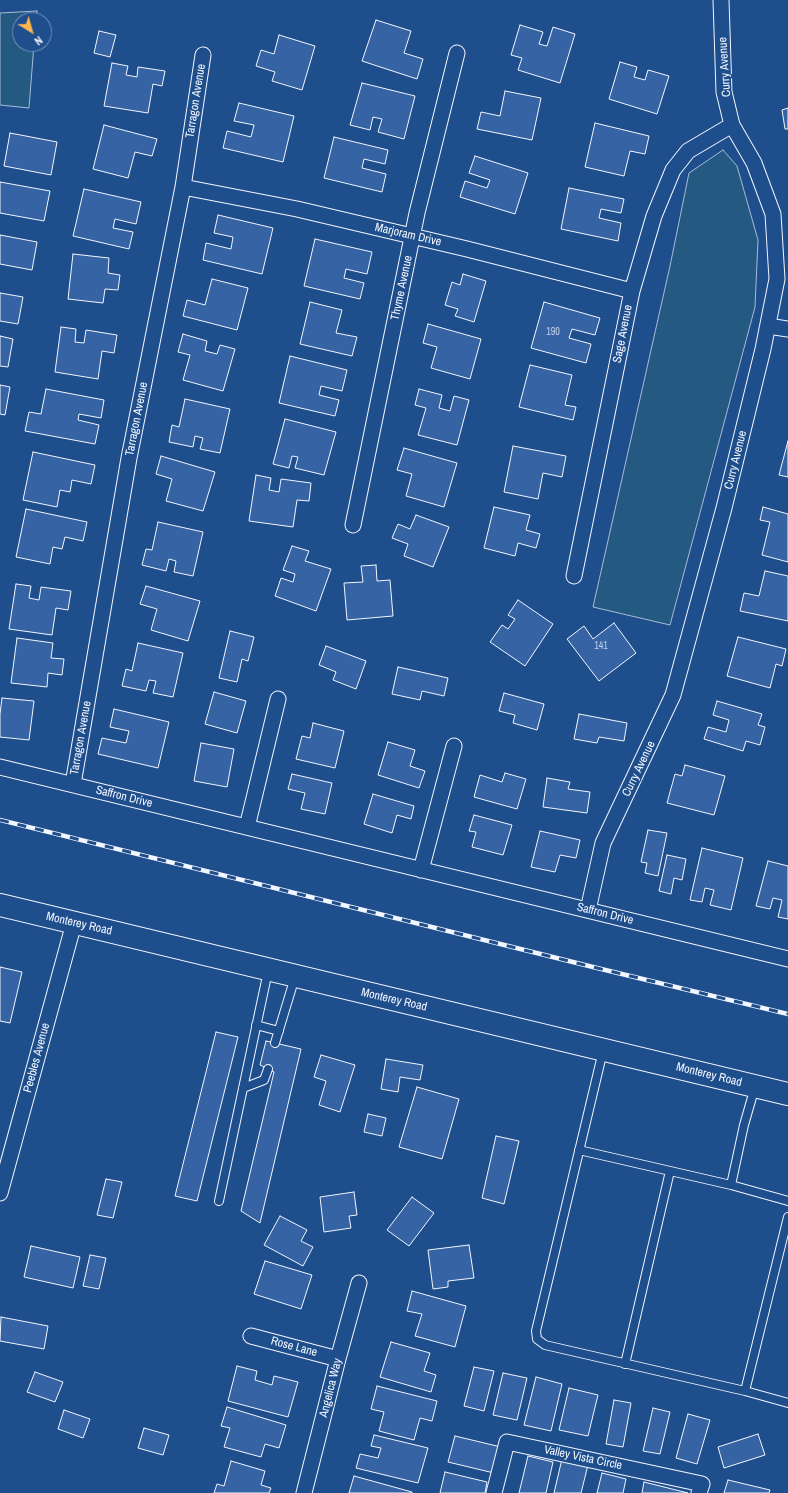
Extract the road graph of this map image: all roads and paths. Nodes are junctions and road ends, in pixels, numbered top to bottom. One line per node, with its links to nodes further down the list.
1 (721, 0): 4 (street, Curry Avenue)
2 (457, 54): 6 (street, Thyme Avenue)
3 (203, 55): 5 (street, Tarragon Avenue)
4 (732, 125): 7 (street, Sage Avenue); 8 (street, Curry Avenue)
5 (183, 187): 6 (street, Marjoram Drive); 15 (street, Tarragon Avenue)
6 (412, 236): 7 (street, Marjoram Drive); 10 (street, Thyme Avenue)
7 (632, 291): 11 (street, Sage Avenue)
8 (768, 326): 9 (street); 19 (street, Curry Avenue)
9 (788, 330)
10 (353, 525)
11 (574, 576)
12 (278, 699): 16 (street)
13 (454, 746): 17 (street)
14 (0, 767): 15 (street, Saffron Drive)
15 (73, 784): 16 (street, Saffron Drive)
16 (247, 827): 17 (street, Saffron Drive)
17 (421, 870): 19 (street, Saffron Drive)
18 (0, 905): 20 (main road, Monterey Road)
19 (588, 910): 21 (street, Saffron Drive)
20 (74, 923): 22 (main road, Monterey Road); 35 (street, Peebles Avenue)
21 (788, 959)
22 (268, 970): 23 (main road, Monterey Road); 24 (lane)
23 (295, 976): 25 (lane); 27 (main road, Monterey Road)
24 (256, 1025): 25 (lane); 30 (lane)
25 (279, 1031): 26 (lane)
26 (275, 1043)
27 (604, 1050): 29 (main road, Monterey Road); 32 (lane)
28 (268, 1069): 30 (lane)
29 (755, 1086): 31 (main road, Monterey Road); 34 (lane)
30 (243, 1088): 36 (lane)
31 (788, 1094)
32 (580, 1150): 33 (lane); 42 (lane)
33 (670, 1171): 34 (lane); 42 (lane)
34 (731, 1185): 37 (lane)
35 (0, 1193)
36 (218, 1201)
37 (788, 1201)
38 (788, 1217): 43 (lane)
39 (359, 1283): 41 (street, Angelica Way)
40 (251, 1336): 41 (street, Rose Lane)
41 (338, 1359): 45 (street, Angelica Way)
42 (625, 1364): 43 (lane)
43 (745, 1391): 44 (lane)
44 (788, 1403)
45 (304, 1493)
46 (494, 1493): 47 (street, Valley Vista Circle)
47 (700, 1493)

